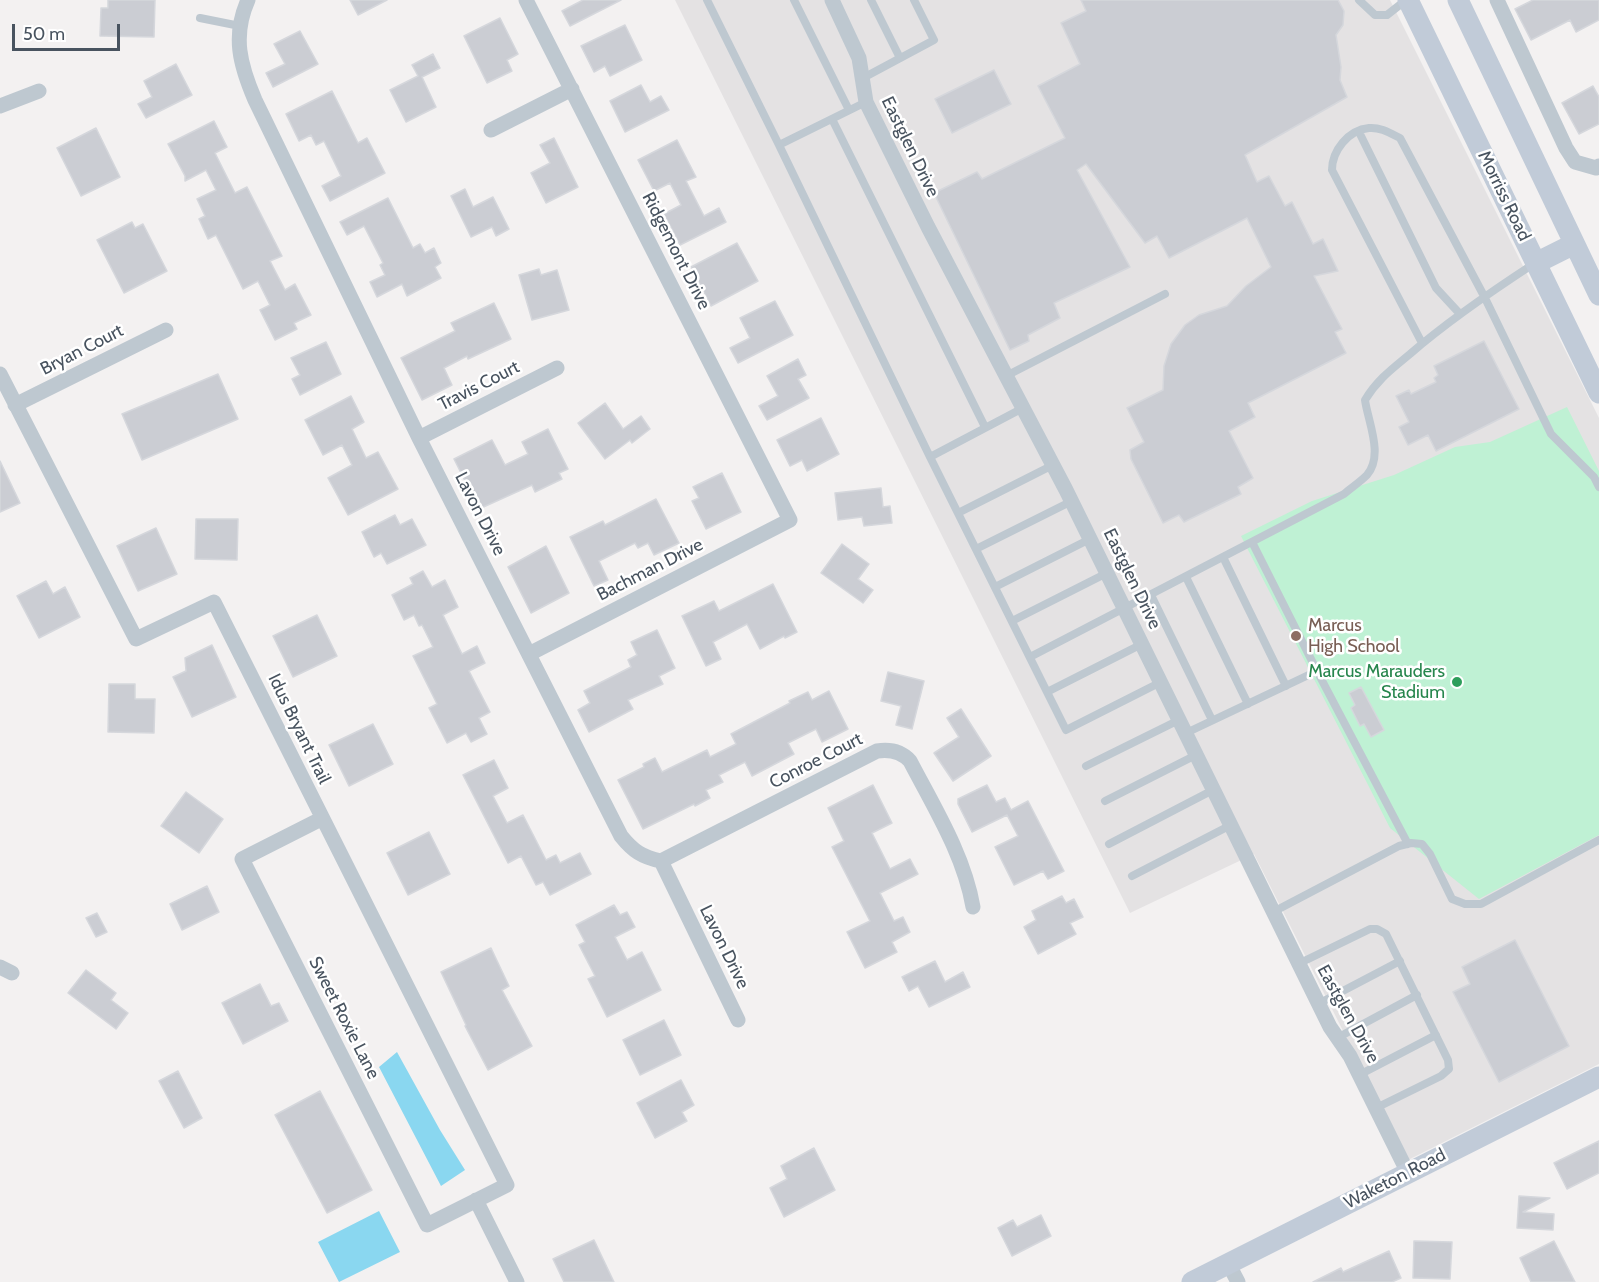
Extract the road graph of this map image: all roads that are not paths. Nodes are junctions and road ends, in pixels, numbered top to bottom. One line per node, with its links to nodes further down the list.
1 (248, 0): 13 (street, Lavon Drive)
2 (526, 0): 16 (street, Ridgemont Drive)
3 (707, 0): 24 (lane)
4 (794, 0): 20 (lane)
5 (832, 0): 15 (street, Eastglen Drive)
6 (871, 0): 14 (lane)
7 (914, 0): 14 (lane)
8 (1359, 0): 9 (lane)
9 (1407, 0): 27 (main road, Morriss Road)
10 (1458, 0): 26 (main road)
11 (1497, 0): 25 (street)
12 (200, 18): 13 (lane)
13 (240, 26): 41 (street, Lavon Drive)
14 (900, 58): 15 (lane)
15 (863, 78): 18 (street, Eastglen Drive)
16 (572, 88): 22 (street); 47 (street, Ridgemont Drive)
17 (39, 91): 19 (street)
18 (866, 102): 20 (lane); 36 (street, Eastglen Drive)
19 (0, 106)
20 (849, 110): 21 (lane)
21 (832, 119): 24 (lane); 40 (lane)
22 (491, 130)
23 (1359, 132): 30 (lane); 31 (lane); 33 (lane)
24 (779, 145): 42 (lane)
25 (1599, 166)
26 (1574, 244): 27 (main road); 29 (main road)
27 (1536, 262): 30 (lane); 37 (main road, Morriss Road)
28 (1165, 294): 36 (lane)
29 (1599, 295)
30 (1484, 296): 31 (lane); 44 (lane)
31 (1461, 314): 33 (lane)
32 (166, 330): 38 (street, Bryan Court)
33 (1422, 343): 49 (lane)
34 (557, 368): 41 (street, Travis Court)
35 (0, 374): 38 (street, Idus Bryant Trail)
36 (1006, 376): 39 (street, Eastglen Drive)
37 (1599, 393)
38 (15, 405): 72 (street, Idus Bryant Trail)
39 (1023, 408): 40 (lane); 43 (street, Eastglen Drive)
40 (985, 427): 42 (lane)
41 (419, 438): 59 (street, Lavon Drive)
42 (930, 457): 46 (lane)
43 (1053, 465): 45 (street, Eastglen Drive); 46 (lane)
44 (1599, 487)
45 (1072, 501): 48 (street, Eastglen Drive); 50 (lane)
46 (958, 513): 50 (lane)
47 (790, 520): 59 (street, Bachman Drive)
48 (1090, 539): 52 (street, Eastglen Drive); 54 (lane)
49 (1252, 542): 51 (lane); 61 (lane)
50 (976, 549): 54 (lane)
51 (1222, 557): 53 (lane); 63 (lane)
52 (1107, 573): 56 (street, Eastglen Drive); 57 (lane)
53 (1186, 577): 55 (lane); 65 (lane)
54 (994, 587): 57 (lane)
55 (1151, 595): 56 (lane); 66 (lane)
56 (1125, 609): 58 (street, Eastglen Drive); 60 (lane)
57 (1012, 621): 60 (lane)
58 (1142, 644): 62 (street, Eastglen Drive); 64 (lane)
59 (528, 654): 77 (street, Lavon Drive)
60 (1030, 657): 64 (lane)
61 (1317, 671): 63 (lane); 76 (lane)
62 (1161, 682): 64 (lane); 67 (street, Eastglen Drive)
63 (1286, 686): 65 (lane)
64 (1047, 692)
65 (1248, 704): 66 (lane)
66 (1212, 720): 67 (lane)
67 (1182, 726): 68 (street, Eastglen Drive); 69 (lane)
68 (1196, 755): 70 (street, Eastglen Drive); 71 (lane)
69 (1086, 766)
70 (1213, 790): 73 (street, Eastglen Drive); 75 (lane)
71 (1105, 801)
72 (321, 819): 92 (street, Idus Bryant Trail); 92 (street, Sweet Roxie Lane)
73 (1231, 825): 78 (lane); 80 (street, Eastglen Drive)
74 (1599, 840): 76 (lane)
75 (1109, 844)
76 (1408, 844): 80 (lane)
77 (661, 861): 79 (street, Conroe Court); 85 (street, Lavon Drive)
78 (1132, 876)
79 (973, 907)
80 (1273, 912): 82 (street, Eastglen Drive)
81 (1400, 961): 82 (lane); 83 (lane); 84 (lane)
82 (1298, 964): 84 (street, Eastglen Drive)
83 (1416, 995): 86 (lane); 87 (lane)
84 (1318, 1004): 87 (street, Eastglen Drive)
85 (738, 1020)
86 (1436, 1035): 88 (lane); 90 (lane)
87 (1337, 1038): 88 (street, Eastglen Drive)
88 (1359, 1075): 90 (street, Eastglen Drive)
89 (1599, 1077): 91 (main road, Waketon Road)
90 (1376, 1108): 91 (street, Eastglen Drive)
91 (1408, 1173): 93 (main road, Waketon Road)
92 (476, 1200): 94 (street)
93 (1233, 1273): 95 (main road, Waketon Road)
94 (518, 1282)
95 (1192, 1282)

